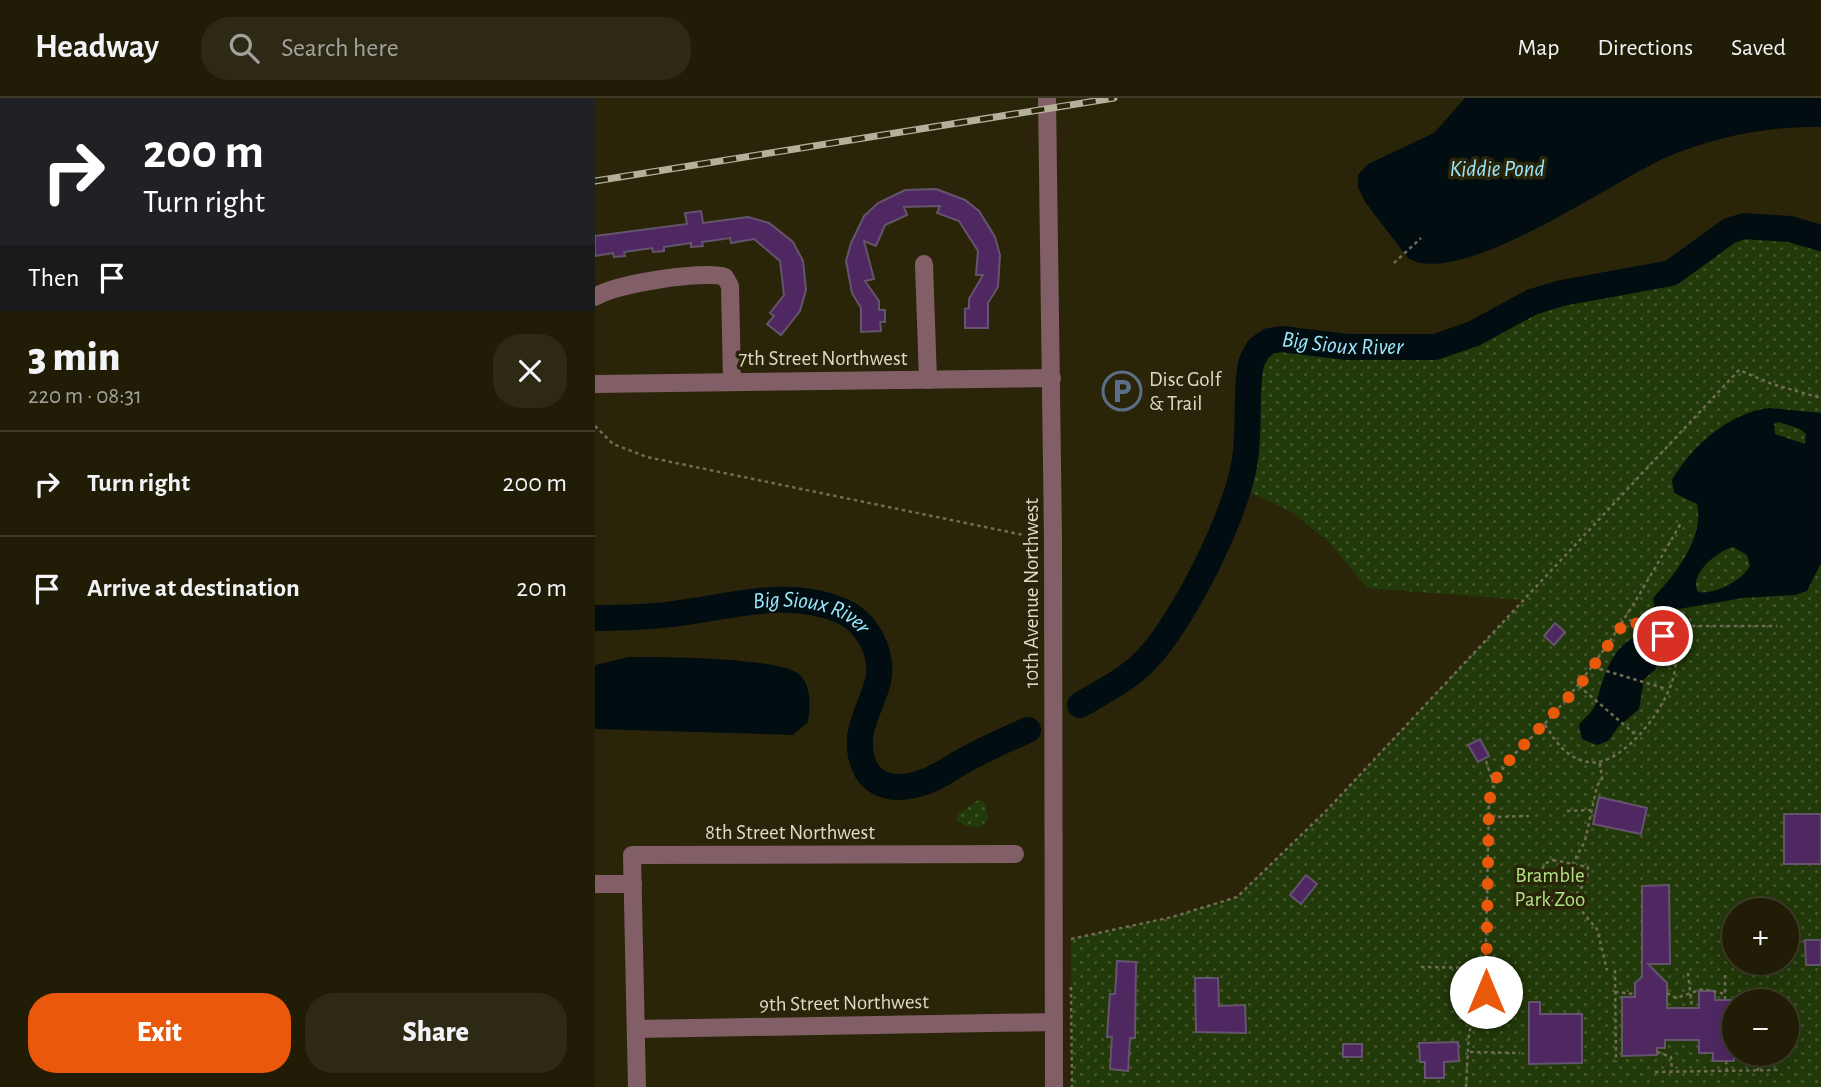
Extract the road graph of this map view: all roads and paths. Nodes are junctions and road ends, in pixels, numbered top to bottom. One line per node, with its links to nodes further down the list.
1 (1047, 98): 6 (street, 10th Avenue Northwest)
2 (1421, 238): 3 (path)
3 (1394, 263)
4 (924, 264): 7 (street)
5 (595, 297): 8 (street)
6 (1052, 378): 7 (street, 7th Street Northwest); 13 (street, 10th Avenue Northwest)
7 (928, 380): 8 (street, 7th Street Northwest)
8 (732, 381): 9 (street, 7th Street Northwest)
9 (595, 384)
10 (1821, 398): 34 (path)
11 (595, 426): 13 (path)
12 (1681, 523): 14 (path)
13 (1053, 538): 50 (street, 10th Avenue Northwest)
14 (1627, 619): 16 (path); 17 (path)
15 (1777, 626): 16 (path)
16 (1668, 640): 19 (path)
17 (1593, 667): 18 (path); 19 (path)
18 (1579, 686): 20 (path); 21 (path)
19 (1668, 689): 21 (path)
20 (1544, 724): 23 (path); 24 (path)
21 (1637, 737): 23 (path)
22 (1486, 761): 24 (path)
23 (1600, 762): 25 (path)
24 (1493, 783): 28 (path)
25 (1591, 810): 26 (path); 30 (path)
26 (1567, 811)
27 (1529, 816): 28 (path)
28 (1489, 817): 36 (path)
29 (1015, 854): 32 (street, 8th Street Northwest)
30 (1572, 865): 33 (path); 33 (path)
31 (595, 884): 32 (street)
32 (633, 884): 51 (street)
33 (1573, 901): 37 (path)
34 (1071, 939)
35 (1421, 967): 36 (path)
36 (1486, 968): 42 (path)
37 (1607, 970)
38 (1615, 970): 43 (path)
39 (1688, 973): 44 (path)
40 (1725, 975): 41 (path)
41 (1725, 989)
42 (1486, 992): 48 (path); 52 (path)
43 (1615, 992): 47 (path); 55 (path)
44 (1690, 992): 45 (path); 46 (path); 49 (path)
45 (1667, 993)
46 (1722, 993)
47 (1635, 994)
48 (1499, 1007)
49 (1692, 1008)
50 (1054, 1022): 51 (street, 9th Street Northwest); 64 (street, 10th Avenue Northwest)
51 (636, 1029): 63 (street)
52 (1469, 1052): 54 (path); 65 (path)
53 (1657, 1052): 59 (path)
54 (1520, 1053)
55 (1615, 1062)
56 (1726, 1066): 60 (path)
57 (1758, 1066): 61 (path)
58 (1778, 1070): 61 (path)
59 (1672, 1071): 60 (path); 62 (path)
60 (1727, 1071): 61 (path)
61 (1758, 1071)
62 (1655, 1072)
63 (637, 1087)
64 (1054, 1087)
65 (1466, 1087)

